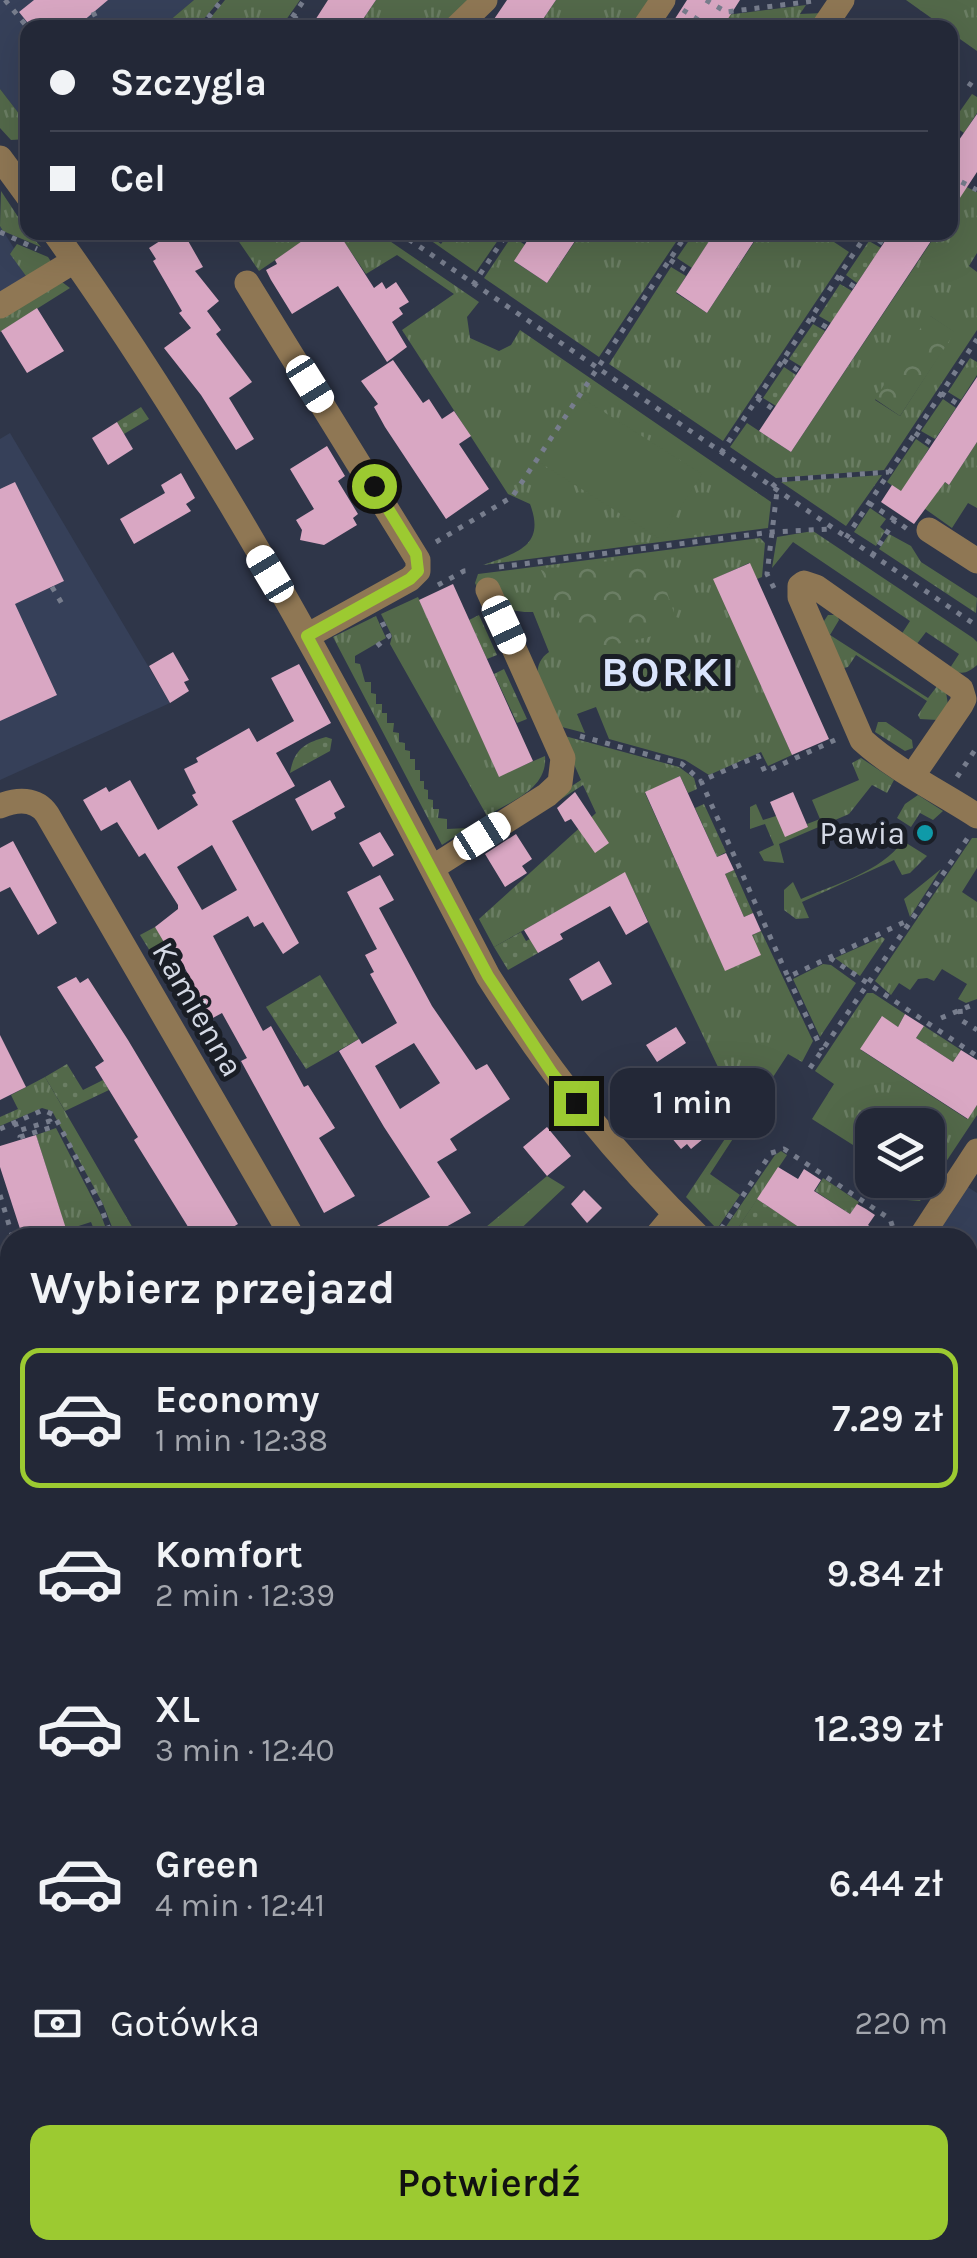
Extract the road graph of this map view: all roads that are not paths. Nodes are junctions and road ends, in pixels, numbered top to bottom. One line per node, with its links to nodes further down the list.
1 (486, 0): 2 (street)
2 (465, 20)
3 (52, 243): 4 (street)
4 (74, 262): 6 (street); 10 (street)
5 (247, 283): 10 (street)
6 (0, 306)
7 (928, 530): 8 (street)
8 (977, 561)
9 (488, 590): 14 (street)
10 (307, 636): 14 (street)
11 (913, 775): 11 (street); 13 (street)
12 (0, 806): 17 (street, Kamienna)
13 (977, 816)
14 (432, 868): 16 (street)
15 (977, 1150): 20 (street)
16 (675, 1214): 18 (street); 19 (street)
17 (287, 1228)
18 (663, 1228)
19 (702, 1228)
20 (926, 1228)

